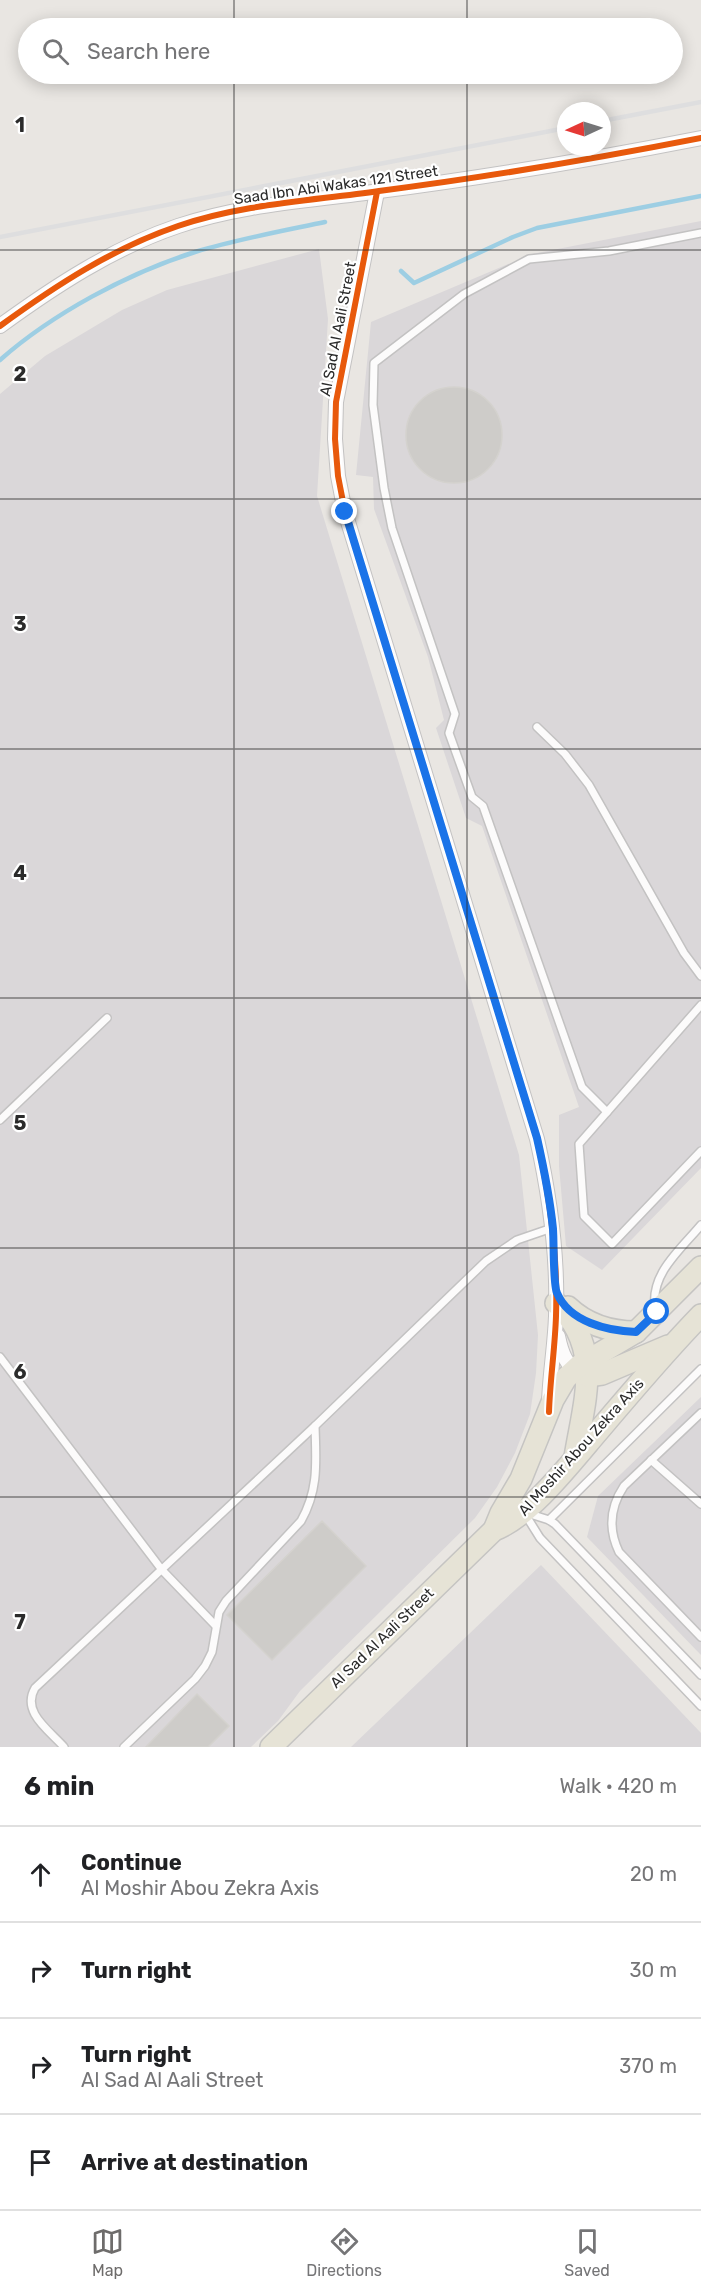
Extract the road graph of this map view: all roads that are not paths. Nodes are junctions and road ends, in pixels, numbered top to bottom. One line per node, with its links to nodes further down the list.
1 (701, 138): 2 (street, Saad Ibn Abi Wakas 121 Street)
2 (377, 192): 4 (street, Saad Ibn Abi Wakas 121 Street); 13 (street, Al Sad Al Aali Street)
3 (701, 233): 9 (lane)
4 (0, 326)
5 (537, 727): 6 (lane)
6 (701, 976)
7 (701, 1005): 9 (lane)
8 (107, 1018): 10 (lane)
9 (607, 1112): 11 (lane)
10 (0, 1120)
11 (701, 1151)
12 (701, 1225): 16 (lane)
13 (552, 1228): 15 (street, Al Sad Al Aali Street); 25 (lane)
14 (701, 1267): 16 (main road, Al Moshir Abou Zekra Axis)
15 (556, 1305): 18 (main road); 21 (main road); 23 (street, Al Sad Al Aali Street)
16 (657, 1312): 18 (main road, Al Moshir Abou Zekra Axis)
17 (701, 1315): 19 (main road, Al Moshir Abou Zekra Axis)
18 (636, 1332): 21 (main road, Al Moshir Abou Zekra Axis)
19 (673, 1344): 21 (main road); 26 (main road, Al Moshir Abou Zekra Axis)
20 (0, 1358): 32 (lane)
21 (583, 1369): 23 (main road, Al Moshir Abou Zekra Axis); 26 (main road)
22 (701, 1369): 30 (lane)
23 (549, 1412): 31 (main road, Al Moshir Abou Zekra Axis)
24 (701, 1413): 27 (lane)
25 (315, 1426): 32 (lane); 33 (lane)
26 (575, 1458): 29 (main road, Al Moshir Abou Zekra Axis)
27 (651, 1460): 28 (lane); 34 (lane)
28 (701, 1504)
29 (524, 1512): 30 (lane); 31 (main road, Al Moshir Abou Zekra Axis); 36 (lane)
30 (549, 1520): 35 (lane)
31 (494, 1530): 39 (main road, Al Sad Al Aali Street)
32 (162, 1570): 33 (lane); 37 (lane)
33 (215, 1625): 38 (lane)
34 (701, 1636)
35 (701, 1675)
36 (701, 1706)
37 (64, 1747)
38 (124, 1747)
39 (271, 1747)

